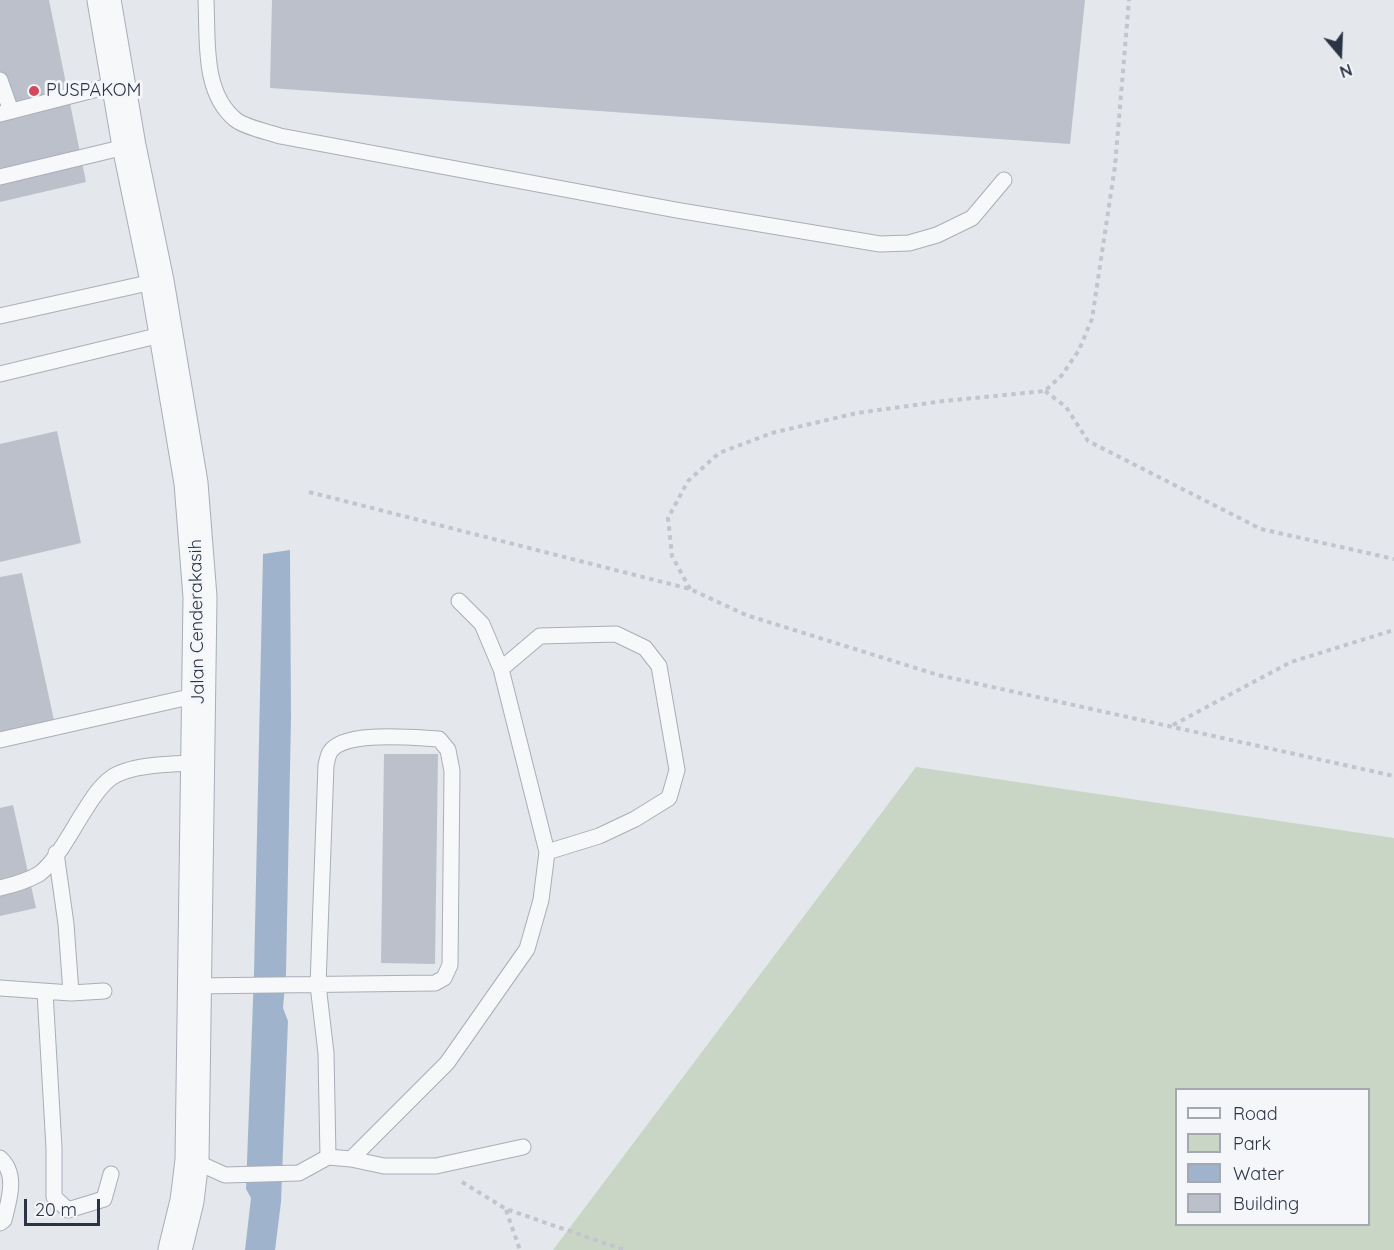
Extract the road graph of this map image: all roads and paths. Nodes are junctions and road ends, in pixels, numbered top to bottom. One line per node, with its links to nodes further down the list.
1 (104, 0): 5 (street, Jalan Cenderakasih)
2 (206, 0): 9 (lane)
3 (1129, 0): 14 (path)
4 (0, 80): 6 (lane)
5 (117, 84): 6 (lane); 7 (street, Jalan Cenderakasih)
6 (5, 112)
7 (129, 146): 8 (lane); 10 (street, Jalan Cenderakasih)
8 (0, 177)
9 (1004, 180)
10 (157, 281): 11 (lane); 12 (street, Jalan Cenderakasih)
11 (0, 316)
12 (165, 334): 13 (lane); 21 (street, Jalan Cenderakasih)
13 (0, 374)
14 (1045, 392): 16 (path); 17 (path)
15 (309, 492): 17 (path)
16 (1394, 559)
17 (690, 589): 22 (path)
18 (459, 601): 20 (lane)
19 (1394, 630): 22 (path)
20 (501, 669): 26 (lane); 26 (lane)
21 (198, 695): 23 (lane); 24 (street, Jalan Cenderakasih)
22 (1172, 726): 25 (path)
23 (0, 740)
24 (197, 764): 27 (lane); 30 (street, Jalan Cenderakasih)
25 (1394, 776)
26 (547, 852): 38 (lane)
27 (56, 853): 28 (lane); 34 (lane)
28 (0, 888)
29 (318, 985): 29 (lane); 30 (lane); 36 (lane)
30 (194, 986): 39 (street, Jalan Cenderakasih)
31 (0, 988): 33 (lane)
32 (104, 991): 34 (lane)
33 (45, 992): 34 (lane); 41 (lane)
34 (71, 993)
35 (522, 1147): 40 (lane)
36 (328, 1157): 38 (lane); 39 (lane)
37 (0, 1158): 43 (lane)
38 (351, 1159): 40 (lane)
39 (192, 1160): 44 (street, Jalan Cenderakasih)
40 (436, 1166): 42 (path)
41 (111, 1174)
42 (506, 1209): 45 (path); 46 (path)
43 (0, 1222)
44 (175, 1250)
45 (520, 1250)
46 (624, 1250)

